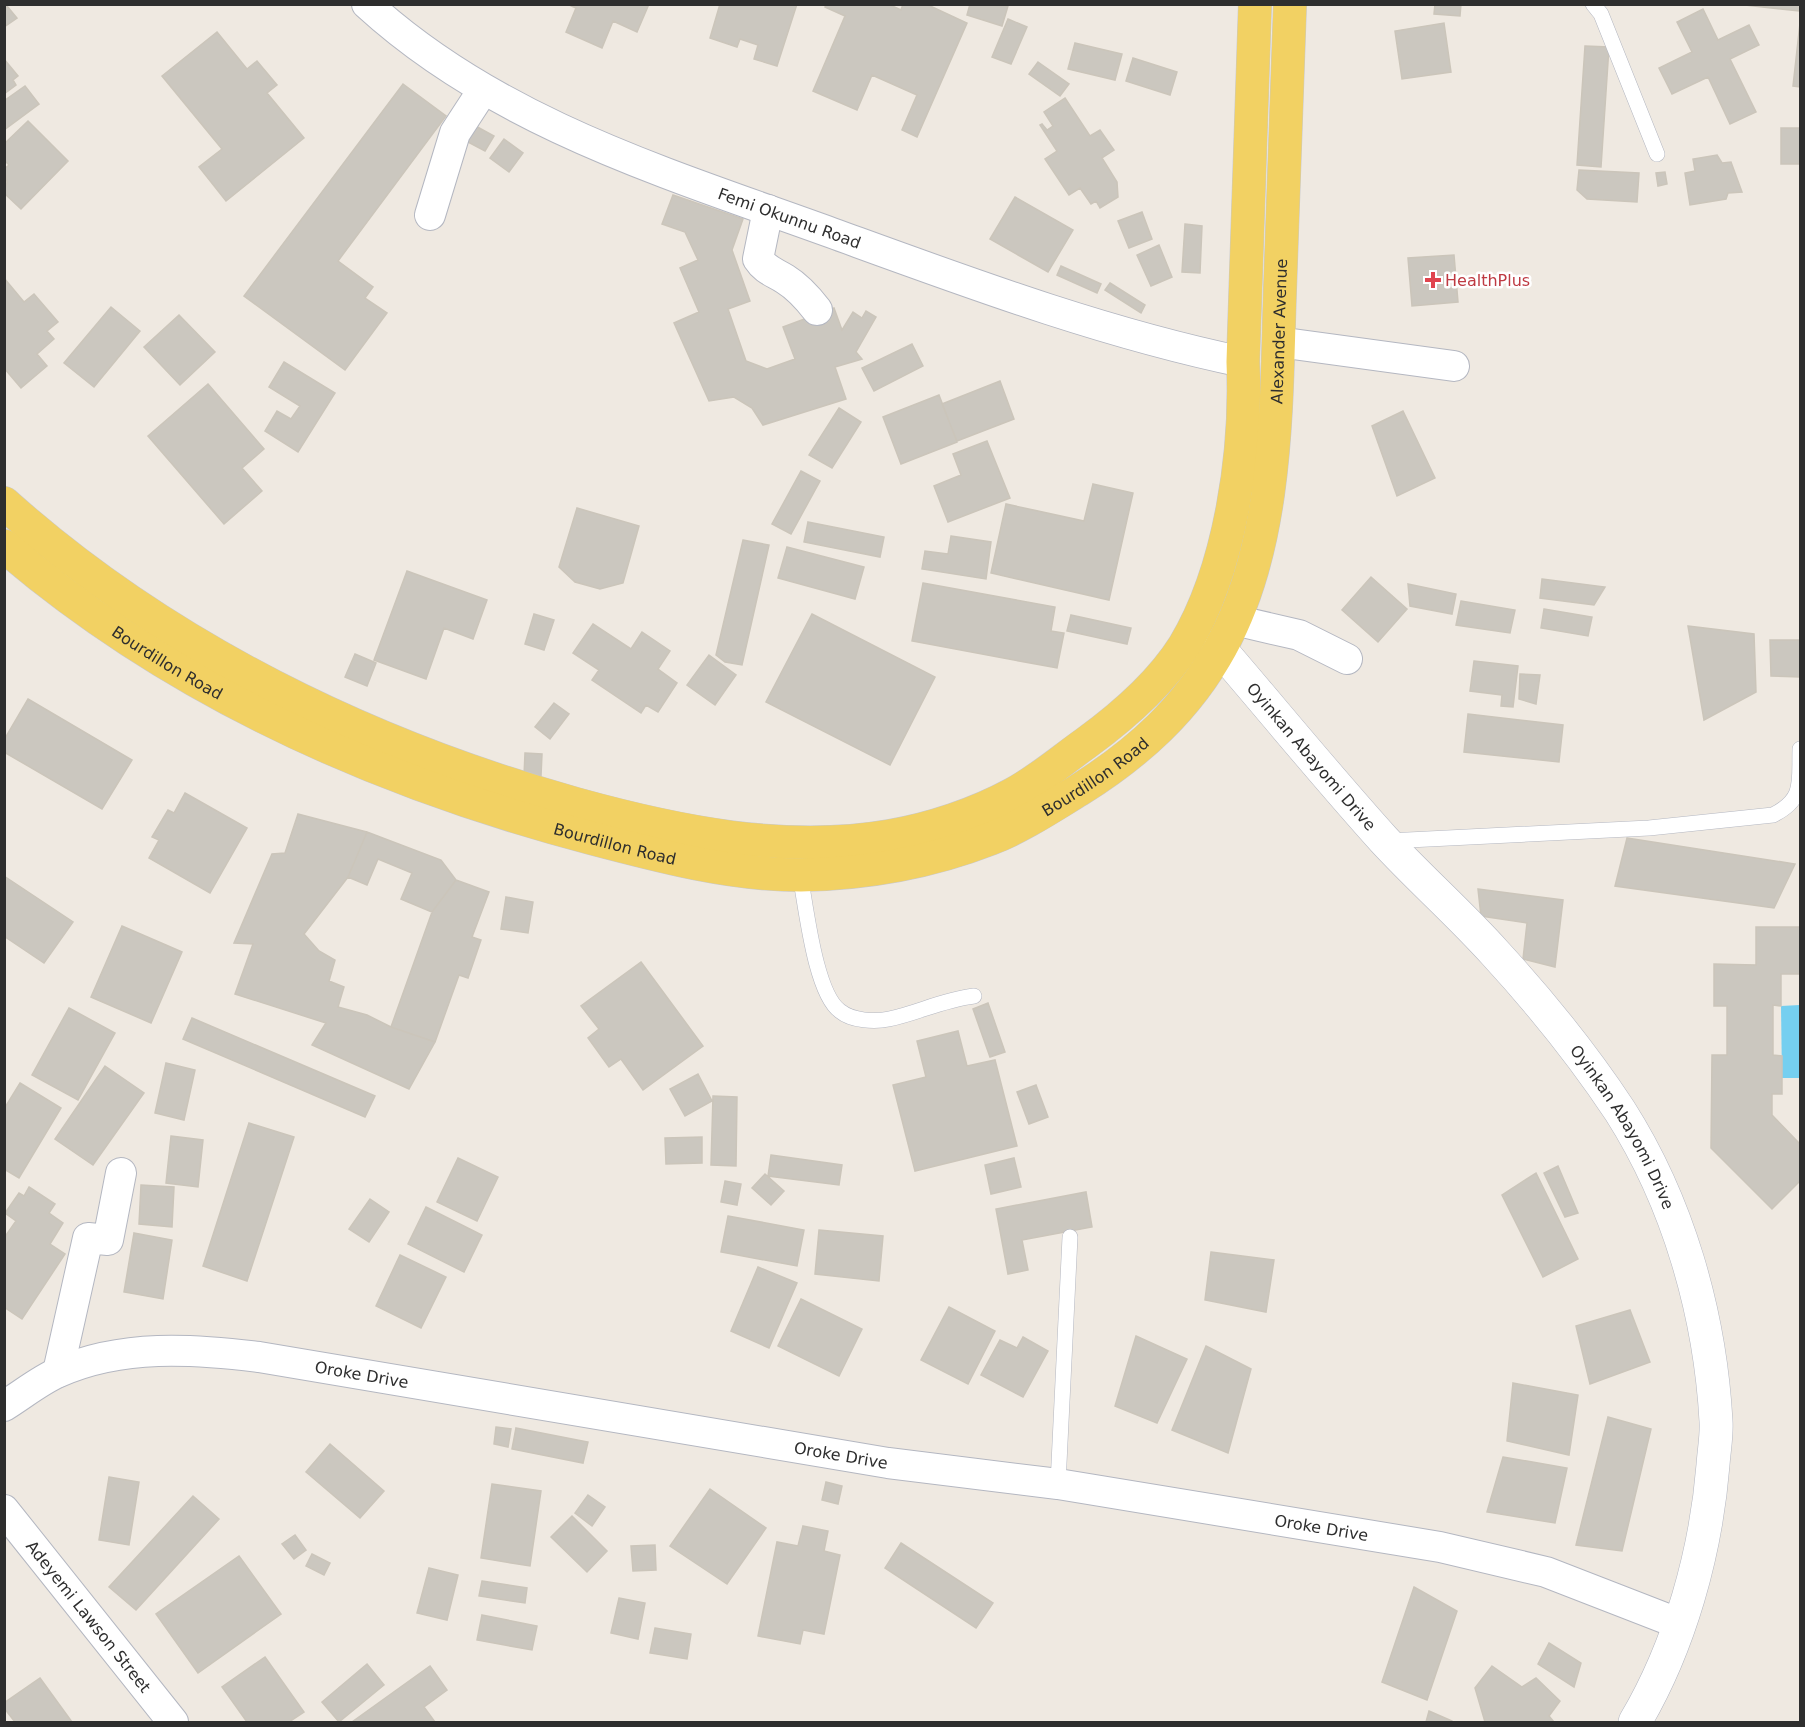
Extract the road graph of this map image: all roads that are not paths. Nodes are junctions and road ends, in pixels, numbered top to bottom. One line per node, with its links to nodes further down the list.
1 (367, 4): 7 (street, Femi Okunnu Road)
2 (1255, 4): 5 (main road, Alexander Avenue)
3 (1290, 4): 6 (main road, Alexander Avenue)
4 (1593, 4): 8 (lane)
5 (1254, 87): 6 (street); 13 (main road, Alexander Avenue)
6 (1287, 89): 12 (main road, Alexander Avenue)
7 (483, 90): 9 (street, Femi Okunnu Road); 10 (street)
8 (1657, 154)
9 (768, 210): 11 (street); 13 (street, Femi Okunnu Road)
10 (430, 215)
11 (817, 309)
12 (1278, 342): 14 (street); 17 (main road, Alexander Avenue)
13 (1243, 362): 18 (main road, Alexander Avenue)
14 (1454, 366)
15 (4, 503): 18 (main road, Bourdillon Road)
16 (4, 546): 22 (main road, Bourdillon Road)
17 (1227, 635): 19 (street); 21 (street, Oyinkan Abayomi Drive); 22 (main road, Bourdillon Road)
18 (1185, 644)
19 (1347, 658)
20 (1800, 749): 21 (lane)
21 (1385, 841): 30 (street, Oyinkan Abayomi Drive)
22 (800, 875): 23 (lane)
23 (974, 996)
24 (121, 1173): 26 (street)
25 (1070, 1237): 28 (lane)
26 (58, 1372): 27 (street, Oroke Drive); 28 (street, Oroke Drive)
27 (4, 1406)
28 (1058, 1484): 30 (street, Oroke Drive)
29 (4, 1510): 31 (street, Adeyemi Lawson Street)
30 (1680, 1623): 32 (street, Oyinkan Abayomi Drive)
31 (173, 1722)
32 (1635, 1722)

